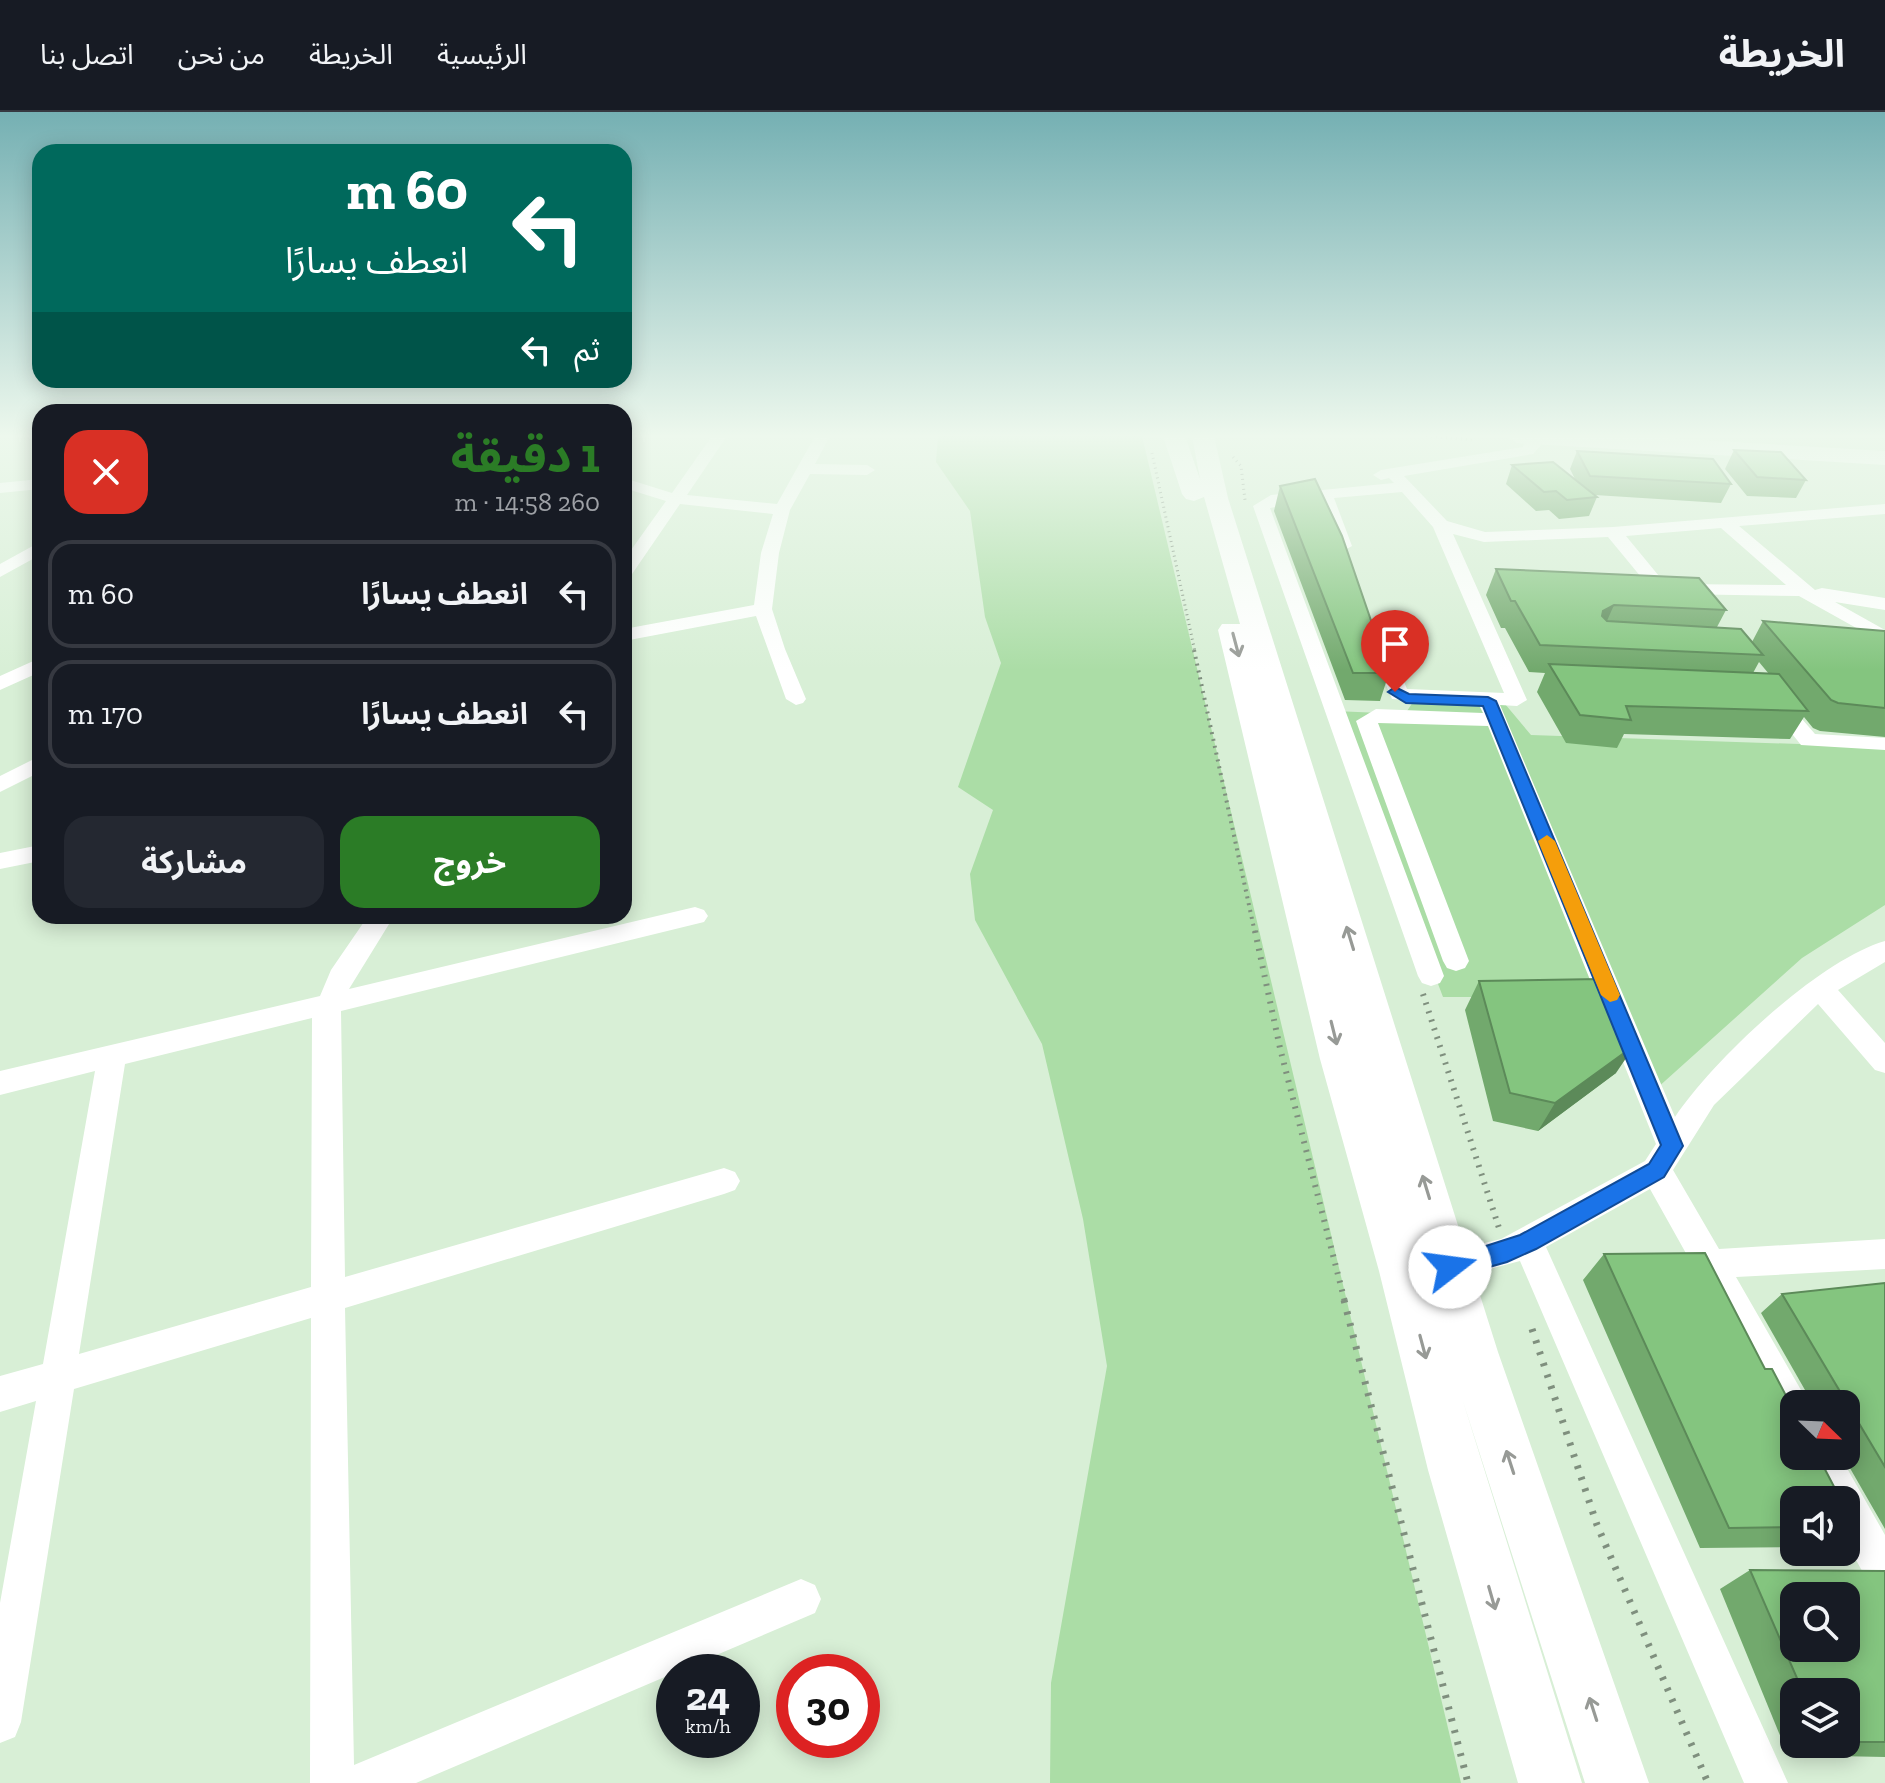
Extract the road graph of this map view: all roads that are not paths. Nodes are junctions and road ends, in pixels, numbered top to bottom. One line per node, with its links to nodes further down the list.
1 (665, 514): 13 (street)
2 (781, 514): 21 (street)
3 (1200, 514): 51 (highway, one-way to 51)
4 (1220, 514): 51 (highway, one-way to 4)
5 (1264, 514): 40 (street)
6 (1331, 514): 14 (street)
7 (1431, 514): 10 (street)
8 (1823, 514): 9 (street)
9 (1724, 522): 11 (street); 19 (street)
10 (1441, 525): 11 (street); 30 (street)
11 (1613, 532): 17 (street)
12 (32, 555): 15 (street)
13 (632, 562)
14 (1350, 565)
15 (0, 572)
16 (1630, 588): 17 (street)
17 (1660, 588): 18 (street)
18 (1687, 589): 19 (street); 22 (street)
19 (1803, 591): 20 (street); 25 (street)
20 (1885, 604)
21 (763, 609): 24 (street); 29 (street)
22 (1705, 612)
23 (1370, 621): 30 (street)
24 (632, 634)
25 (1885, 638)
26 (32, 668): 27 (street)
27 (0, 684)
28 (1761, 689): 31 (street)
29 (796, 699)
30 (1493, 711): 39 (street); 46 (street)
31 (1885, 744)
32 (32, 767): 33 (street)
33 (0, 785)
34 (32, 855): 35 (street)
35 (0, 861)
36 (695, 916): 42 (street)
37 (376, 924): 42 (street)
38 (1885, 950): 41 (street)
39 (1456, 961)
40 (1424, 977)
41 (1820, 988): 44 (street); 46 (street)
42 (329, 1004): 43 (street); 52 (street)
43 (112, 1056): 45 (street); 53 (street)
44 (1885, 1062)
45 (0, 1083)
46 (1664, 1158): 48 (street); 50 (street)
47 (724, 1181): 52 (street)
48 (1517, 1247): 51 (street); 64 (street)
49 (1885, 1254): 50 (street)
50 (1712, 1264): 54 (street)
51 (1426, 1269): 62 (highway, one-way to 62); 63 (highway, one-way to 51)
52 (326, 1299): 53 (street); 60 (street)
53 (58, 1377): 55 (street); 59 (street)
54 (1783, 1390)
55 (0, 1394)
56 (1860, 1529): 57 (street)
57 (1885, 1573)
58 (801, 1599): 61 (street)
59 (0, 1722)
60 (332, 1783)
61 (364, 1783)
62 (1550, 1783)
63 (1617, 1783)
64 (1766, 1783)

